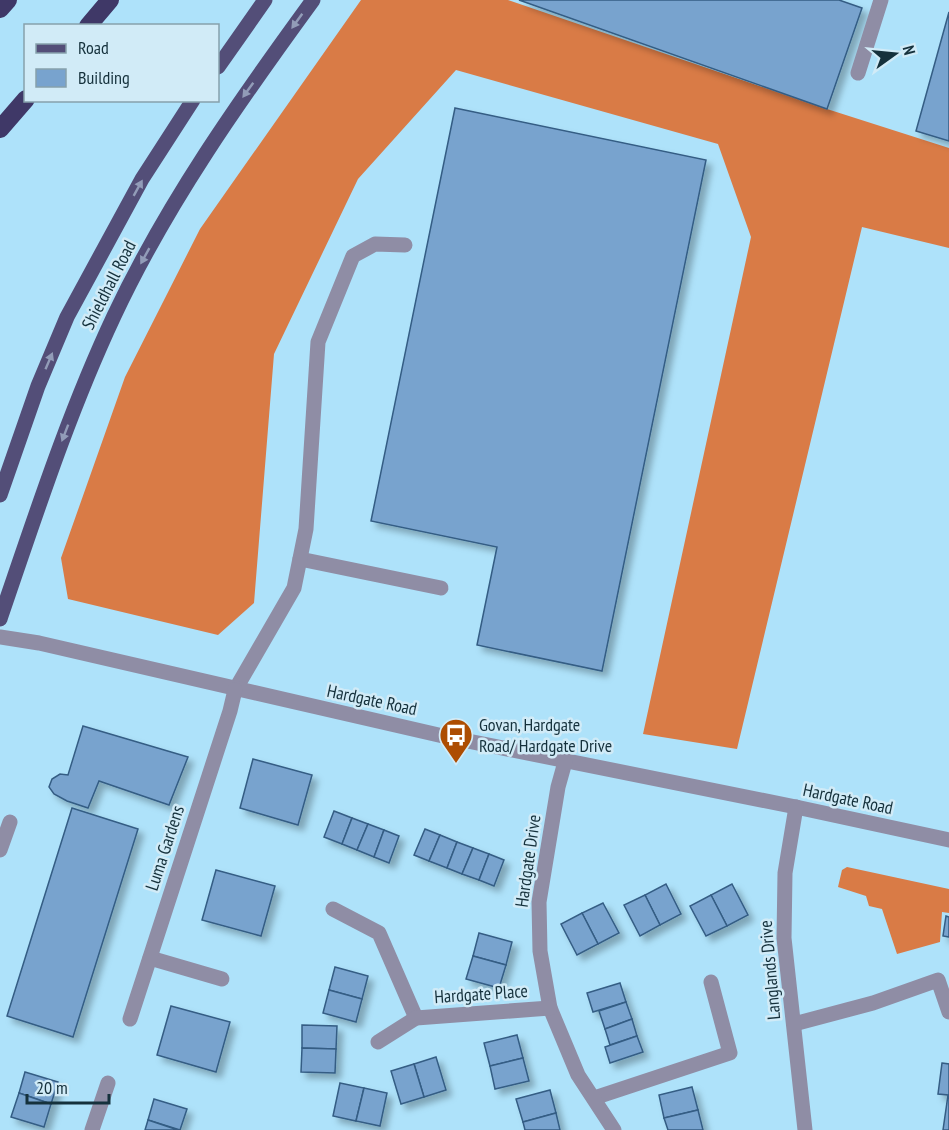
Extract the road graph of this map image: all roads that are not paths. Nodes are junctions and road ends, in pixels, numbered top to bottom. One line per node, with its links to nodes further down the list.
1 (8, 0): 6 (highway)
2 (110, 0): 7 (highway)
3 (265, 0): 8 (main road)
4 (312, 0): 17 (main road, Shieldhall Road, one-way to 17)
5 (881, 0): 9 (street)
6 (0, 9)
7 (90, 24)
8 (219, 66)
9 (858, 73)
10 (24, 101): 12 (highway)
11 (192, 102): 14 (main road, Shieldhall Road, one-way to 11)
12 (0, 129)
13 (405, 245): 15 (street, Luma Gardens)
14 (0, 495)
15 (300, 559): 16 (street); 19 (street, Luma Gardens)
16 (441, 588)
17 (0, 619)
18 (0, 637): 19 (street, Hardgate Road)
19 (235, 690): 20 (street, Hardgate Road); 26 (street, Luma Gardens)
20 (565, 762): 21 (street, Hardgate Road); 29 (street, Hardgate Drive)
21 (796, 807): 23 (street, Hardgate Road); 33 (street, Langlands Drive)
22 (10, 822): 24 (street)
23 (949, 840)
24 (0, 850)
25 (333, 909): 31 (street, Hardgate Place)
26 (150, 958): 27 (street); 32 (street, Luma Gardens)
27 (222, 979)
28 (711, 982): 36 (street)
29 (550, 1008): 31 (street, Hardgate Place); 36 (street, Hardgate Drive)
30 (949, 1012): 33 (street)
31 (416, 1018): 34 (street, Hardgate Place)
32 (130, 1019)
33 (794, 1024): 39 (street, Langlands Drive)
34 (378, 1042)
35 (108, 1083): 37 (street)
36 (594, 1098): 38 (street, Hardgate Drive)
37 (92, 1130)
38 (614, 1130)
39 (805, 1130)

